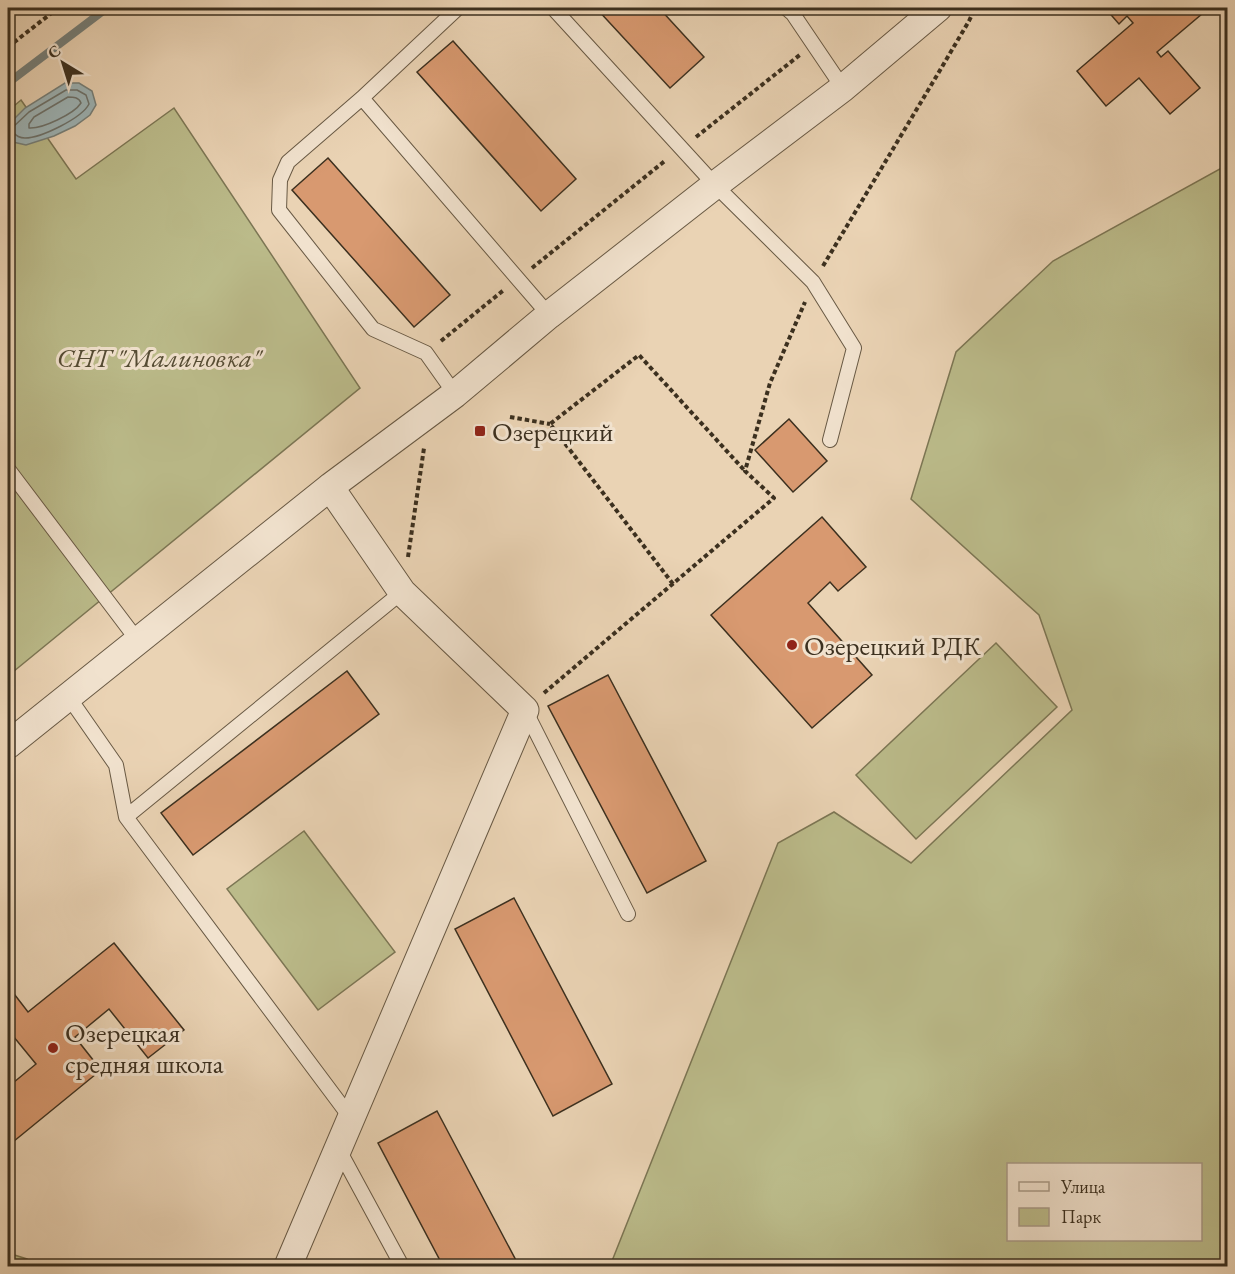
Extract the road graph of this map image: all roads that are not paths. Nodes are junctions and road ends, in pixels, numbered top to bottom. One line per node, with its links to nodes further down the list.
1 (458, 8): 6 (lane)
2 (553, 8): 7 (lane)
3 (786, 8): 5 (lane)
4 (938, 8): 5 (street)
5 (843, 88): 7 (street)
6 (362, 98): 8 (lane); 9 (lane)
7 (715, 185): 8 (street); 10 (lane)
8 (549, 315): 9 (street)
9 (455, 394): 12 (street)
10 (830, 440)
11 (8, 469): 14 (lane)
12 (330, 487): 13 (street); 14 (street)
13 (402, 592): 16 (street); 18 (lane)
14 (138, 641): 15 (street)
15 (68, 696): 17 (street); 18 (lane)
16 (525, 710): 19 (lane); 20 (street)
17 (8, 745)
18 (126, 817): 20 (lane)
19 (628, 914)
20 (351, 1117): 21 (street)
21 (338, 1148): 22 (street); 23 (lane)
22 (288, 1266)
23 (402, 1266)

